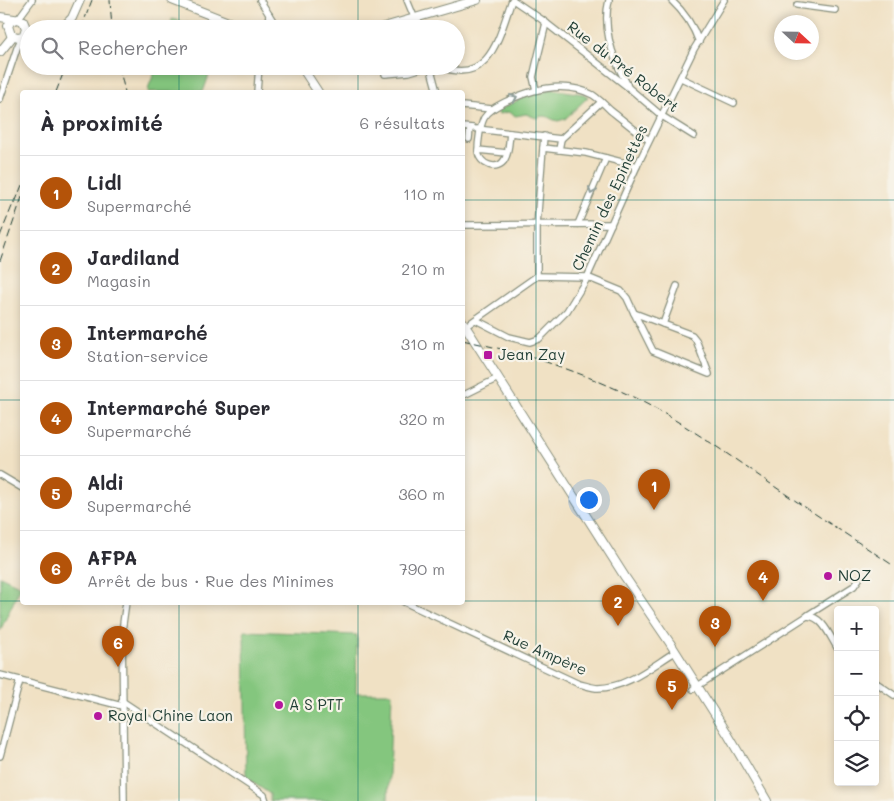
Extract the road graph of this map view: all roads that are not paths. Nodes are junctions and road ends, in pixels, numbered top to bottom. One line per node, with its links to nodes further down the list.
1 (32, 0): 20 (street)
2 (80, 0): 22 (main road)
3 (172, 0): 13 (main road)
4 (260, 0): 17 (street)
5 (407, 0): 19 (street)
6 (477, 0): 12 (main road)
7 (512, 0): 28 (street, Rue du Pré Robert); 33 (street)
8 (609, 0): 38 (street)
9 (671, 0): 30 (street)
10 (724, 0): 30 (street, Chemin des Epinettes)
11 (813, 0): 15 (street)
12 (468, 1): 19 (main road)
13 (184, 2): 23 (main road)
14 (796, 5): 15 (street)
15 (812, 7): 16 (street)
16 (835, 10)
17 (269, 15): 24 (street); 25 (street)
18 (0, 16): 20 (main road)
19 (415, 18): 26 (main road)
20 (16, 19): 21 (main road); 29 (main road)
21 (20, 20)
22 (70, 20)
23 (225, 20)
24 (268, 20)
25 (272, 20)
26 (408, 20)
27 (0, 23): 29 (main road)
28 (546, 23): 38 (street, Rue du Pré Robert); 42 (street)
29 (17, 34): 31 (main road); 32 (street)
30 (699, 42): 37 (street, Chemin des Epinettes)
31 (2, 49): 32 (street)
32 (16, 50): 43 (street)
33 (465, 70)
34 (258, 75): 39 (street)
35 (307, 75): 40 (main road)
36 (432, 75): 41 (street)
37 (681, 78): 45 (street); 48 (street, Chemin des Epinettes)
38 (629, 88): 48 (street, Rue du Pré Robert)
39 (256, 90)
40 (317, 90)
41 (436, 90)
42 (536, 90): 44 (street); 47 (street, one-way to 42)
43 (0, 99)
44 (601, 102): 55 (street); 56 (street)
45 (734, 103)
46 (465, 106): 47 (street)
47 (492, 109): 50 (street)
48 (662, 116): 53 (street, Rue du Pré Robert); 56 (street, Chemin des Epinettes)
49 (465, 127): 50 (street)
50 (476, 129): 51 (street); 54 (street); 58 (street)
51 (510, 133): 52 (street); 60 (street)
52 (544, 136): 55 (street); 57 (street)
53 (694, 136)
54 (469, 139)
55 (561, 139): 59 (street)
56 (649, 140): 62 (street, Chemin des Epinettes)
57 (543, 148): 59 (street); 63 (street)
58 (478, 150): 60 (street); 60 (street)
59 (559, 150): 61 (street)
60 (507, 153)
61 (606, 158): 62 (street); 64 (street, one-way to 64)
62 (637, 166): 65 (street, Chemin des Epinettes)
63 (537, 224): 64 (street); 66 (street); 67 (street)
64 (578, 224): 65 (street)
65 (611, 224): 68 (street, Chemin des Epinettes)
66 (465, 225)
67 (537, 276): 68 (street); 71 (street)
68 (587, 277): 70 (street); 71 (street, Chemin des Epinettes)
69 (677, 286): 73 (street)
70 (634, 313): 73 (street); 73 (street)
71 (476, 320): 72 (street)
72 (465, 324)
73 (663, 324)
74 (465, 326): 75 (main road)
75 (498, 378): 76 (street); 84 (main road)
76 (465, 394)
77 (0, 475): 78 (street)
78 (20, 487)
79 (859, 579): 82 (street)
80 (126, 605): 90 (street)
81 (410, 605): 84 (street, Rue Ampère)
82 (807, 616): 83 (street); 88 (street)
83 (834, 643)
84 (672, 652): 88 (main road)
85 (0, 675): 86 (street)
86 (20, 680): 90 (street); 91 (street)
87 (879, 685): 89 (street)
88 (695, 688): 94 (main road)
89 (894, 695)
90 (122, 704): 92 (street); 93 (street)
91 (0, 756)
92 (266, 799)
93 (124, 801)
94 (767, 801)

